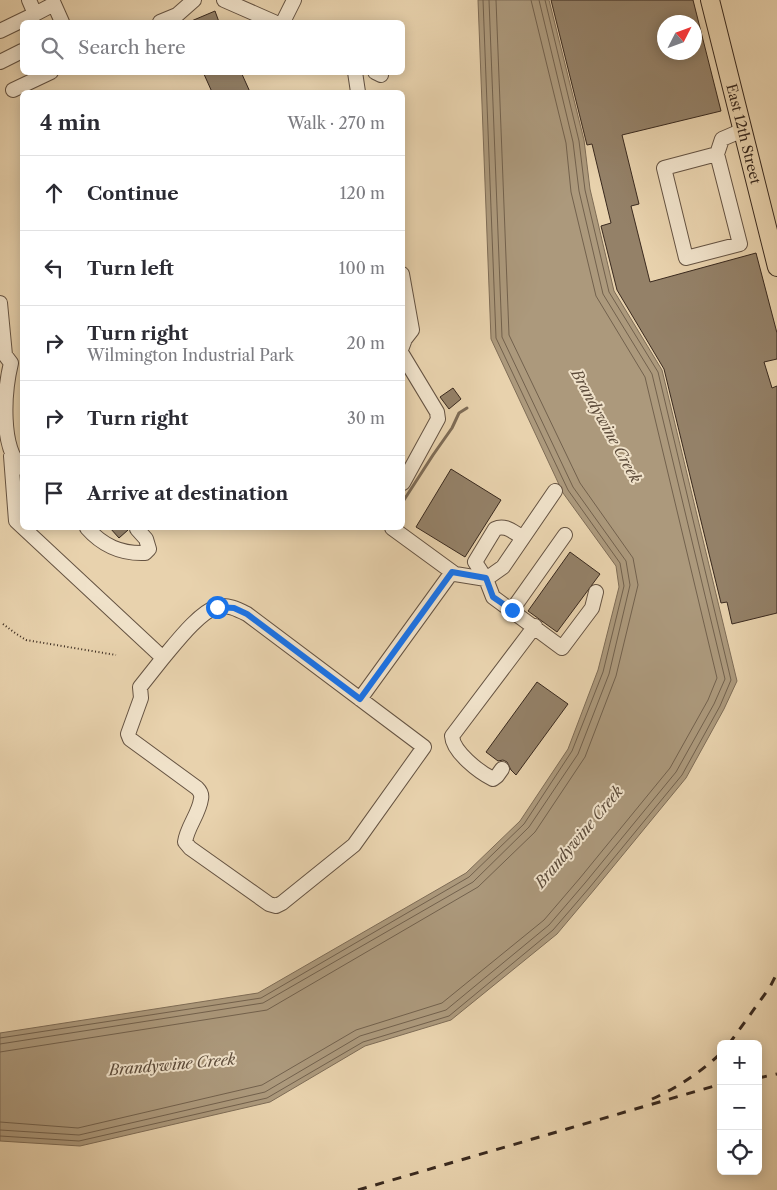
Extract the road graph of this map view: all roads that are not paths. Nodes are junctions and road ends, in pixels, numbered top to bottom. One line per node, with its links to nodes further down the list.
1 (28, 0): 6 (street)
2 (194, 0): 10 (street)
3 (224, 0): 7 (street)
4 (294, 0): 12 (street)
5 (710, 0): 21 (main road, East 12th Street)
6 (35, 14): 8 (street); 9 (street)
7 (250, 17): 11 (street)
8 (23, 20)
9 (61, 20)
10 (165, 20)
11 (264, 20)
12 (284, 20)
13 (20, 21): 14 (street)
14 (0, 31)
15 (20, 52): 16 (street)
16 (0, 62)
17 (45, 75): 19 (street)
18 (355, 75): 20 (street)
19 (13, 90)
20 (358, 90)
21 (743, 130): 22 (street); 23 (main road, East 12th Street)
22 (717, 154): 22 (street)
23 (777, 267)
24 (405, 291): 26 (street)
25 (0, 303): 28 (street)
26 (405, 339)
27 (405, 359): 31 (street)
28 (11, 367): 29 (street)
29 (11, 456): 30 (street); 33 (street)
30 (20, 466)
31 (405, 479)
32 (555, 491): 39 (street)
33 (20, 525)
34 (26, 530): 45 (street)
35 (90, 530): 36 (street)
36 (138, 530)
37 (395, 530): 40 (street)
38 (565, 535): 43 (street)
39 (522, 537): 41 (street); 41 (street)
40 (452, 572): 41 (street); 46 (street)
41 (486, 578): 43 (street)
42 (596, 592): 44 (street)
43 (512, 610): 44 (street)
44 (535, 626): 47 (street)
45 (163, 658): 46 (street); 46 (street)
46 (360, 699)
47 (502, 769)

